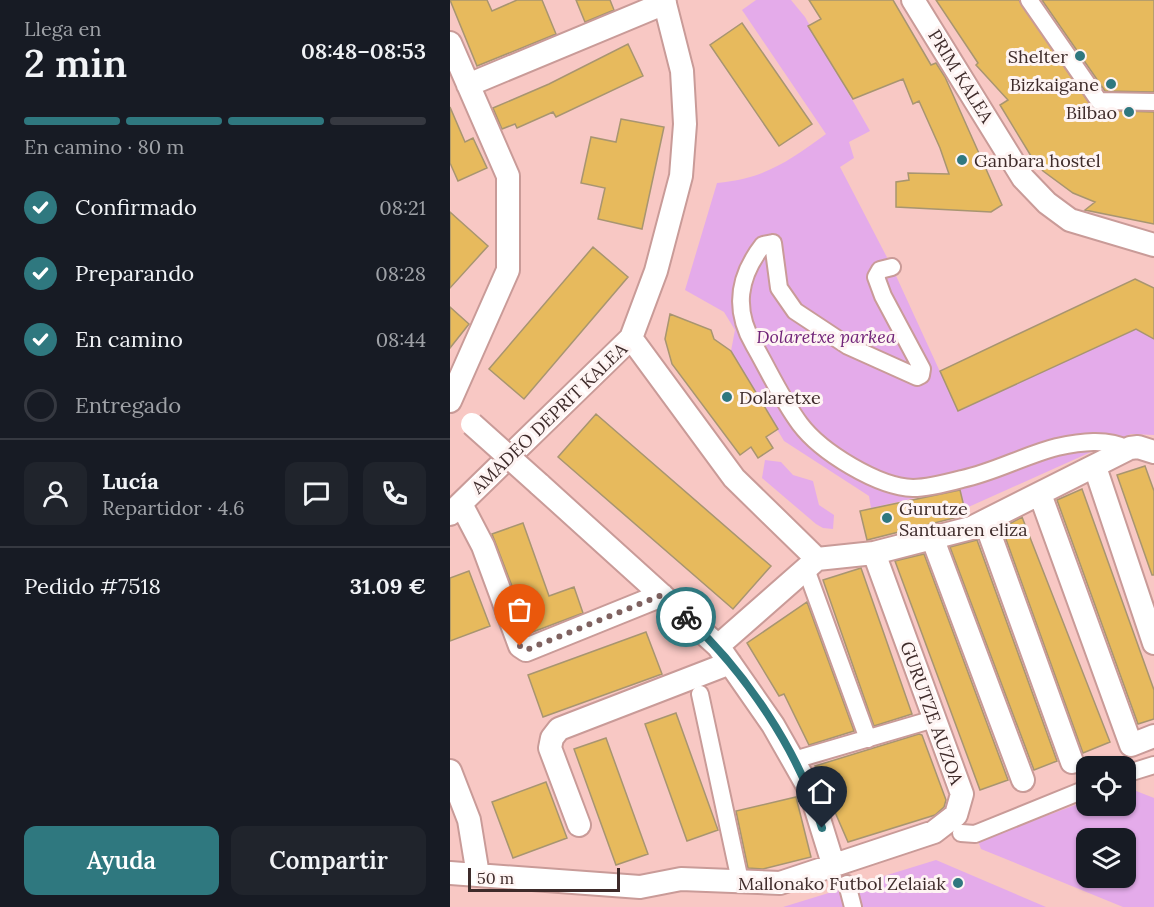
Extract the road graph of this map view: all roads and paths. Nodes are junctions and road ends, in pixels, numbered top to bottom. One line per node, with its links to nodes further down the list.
1 (913, 0): 8 (street, PRIM KALEA)
2 (1029, 0): 7 (street)
3 (664, 2): 4 (street); 10 (street, AMADEO DEPRIT KALEA)
4 (635, 8): 6 (street)
5 (450, 44): 6 (street)
6 (468, 85): 11 (street)
7 (1154, 102)
8 (1154, 245)
9 (892, 267): 12 (street)
10 (631, 338): 15 (street, AMADEO DEPRIT KALEA); 19 (street)
11 (450, 403): 20 (street, bridge)
12 (1142, 450): 13 (street)
13 (1095, 467): 14 (street); 21 (street)
14 (1040, 494): 16 (street); 25 (street)
15 (455, 509): 20 (street)
16 (985, 521): 17 (street); 28 (street)
17 (932, 537): 18 (street); 32 (street)
18 (873, 554): 19 (street); 24 (street, GURUTZE AUZOA)
19 (812, 564): 22 (street); 26 (street)
20 (662, 595): 22 (street)
21 (1154, 643)
22 (724, 654): 27 (street); 34 (street)
23 (700, 694): 39 (street)
24 (934, 719): 26 (street); 38 (street, GURUTZE AUZOA)
25 (1154, 736)
26 (868, 739): 27 (street)
27 (794, 760): 38 (street)
28 (1072, 762)
29 (1154, 765): 31 (street)
30 (450, 771): 37 (street)
31 (1136, 771)
32 (1023, 780)
33 (1076, 793): 35 (street)
34 (579, 825)
35 (961, 833)
36 (450, 873): 37 (street, GURUTZE AUZOA)
37 (478, 875): 38 (street, GURUTZE AUZOA)
38 (841, 875): 40 (street)
39 (739, 876)
40 (853, 907)

